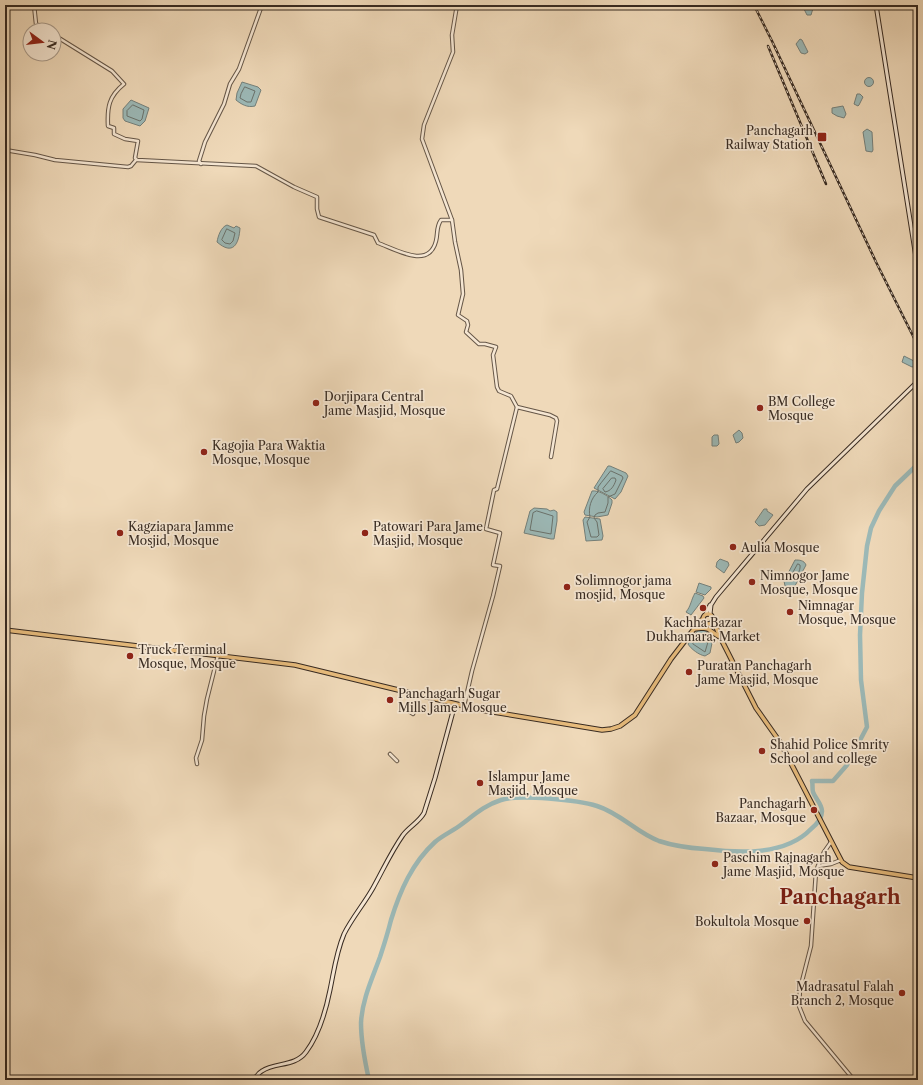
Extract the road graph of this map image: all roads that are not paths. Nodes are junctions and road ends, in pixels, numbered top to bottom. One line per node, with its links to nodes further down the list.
1 (34, 5): 5 (street)
2 (262, 5): 9 (street)
3 (457, 5): 10 (street)
4 (876, 5): 11 (main road)
5 (36, 22)
6 (62, 39): 8 (street)
7 (5, 150): 8 (street)
8 (136, 160): 9 (street)
9 (201, 164): 10 (street)
10 (452, 220): 13 (street)
11 (918, 270)
12 (918, 381): 15 (main road)
13 (517, 407): 14 (street); 25 (street)
14 (551, 457)
15 (708, 614): 16 (highway); 17 (highway)
16 (713, 619): 18 (highway); 19 (highway)
17 (701, 620): 18 (highway); 20 (highway)
18 (709, 624): 19 (highway)
19 (715, 626): 22 (highway)
20 (696, 629): 22 (highway); 25 (highway)
21 (5, 630): 23 (highway)
22 (720, 637): 31 (highway)
23 (218, 655): 24 (highway); 30 (street)
24 (455, 704): 25 (highway); 35 (main road)
25 (464, 706)
26 (402, 709): 27 (street)
27 (410, 712)
28 (390, 754): 29 (street)
29 (397, 761)
30 (196, 764)
31 (831, 842): 32 (highway); 33 (street)
32 (841, 860): 33 (street); 34 (highway)
33 (818, 866): 36 (street)
34 (918, 878)
35 (254, 1080)
36 (854, 1080)

